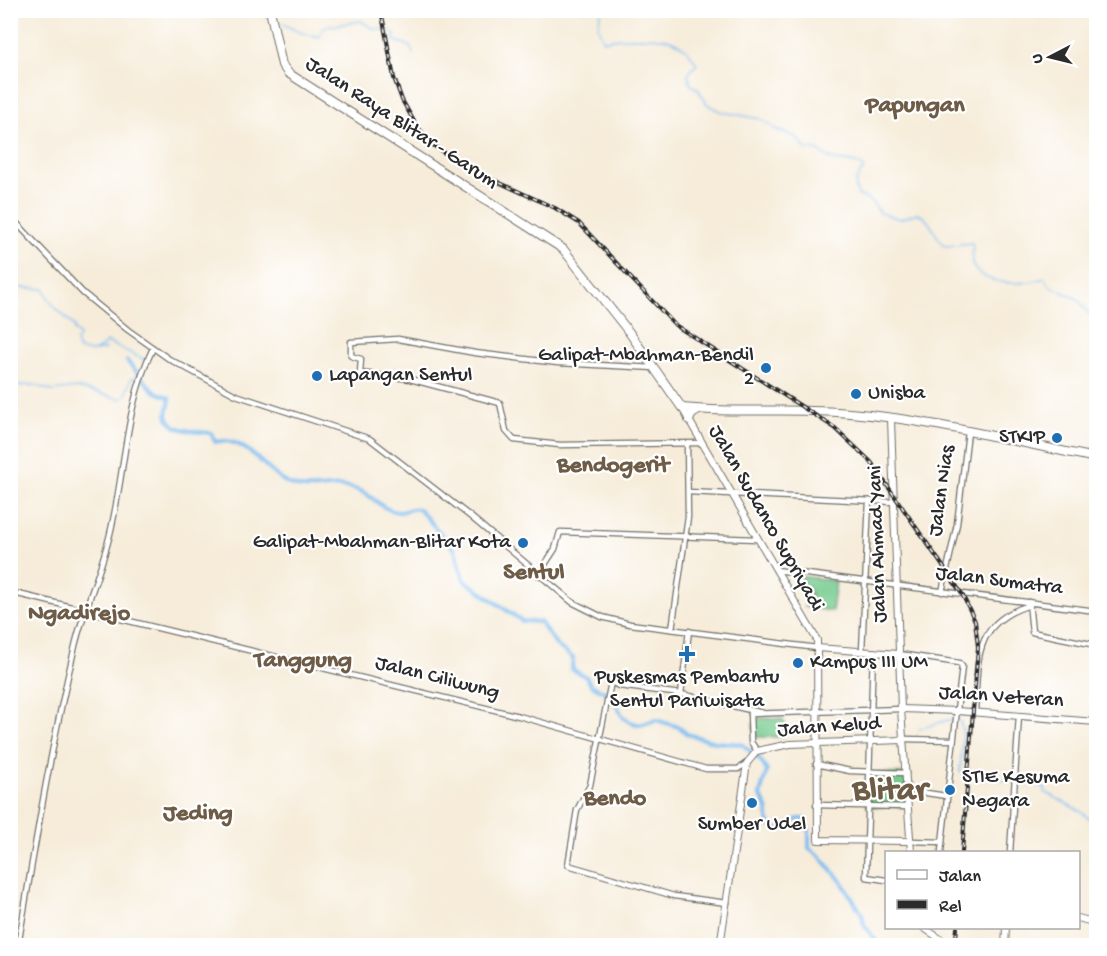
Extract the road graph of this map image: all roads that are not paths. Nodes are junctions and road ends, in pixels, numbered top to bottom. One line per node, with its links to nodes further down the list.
1 (271, 16): 4 (highway, Jalan Raya Blitar - Garum)
2 (10, 216): 3 (main road)
3 (153, 348): 18 (main road); 25 (main road)
4 (655, 368): 5 (highway, Jalan Raya Blitar - Garum); 10 (main road)
5 (682, 408): 6 (highway); 6 (main road, Jalan Sudanco Supriyadi)
6 (693, 414): 7 (highway); 9 (main road, Jalan Sudanco Supriyadi)
7 (891, 419): 8 (highway); 15 (main road, Jalan Ahmad Yani)
8 (968, 432): 11 (highway); 22 (main road, Jalan Nias)
9 (702, 443): 10 (main road); 13 (main road, Jalan Sudanco Supriyadi)
10 (687, 444): 12 (main road)
11 (1096, 458)
12 (688, 492): 13 (main road); 16 (main road)
13 (730, 493): 14 (main road); 17 (main road, Jalan Sudanco Supriyadi)
14 (869, 501): 15 (main road); 20 (main road)
15 (893, 502): 21 (main road, Jalan Ahmad Yani)
16 (686, 537): 17 (main road); 18 (main road); 27 (main road)
17 (754, 537): 19 (main road, Jalan Sudanco Supriyadi)
18 (538, 575): 27 (main road)
19 (782, 575): 20 (main road); 29 (main road, Jalan Sudanco Supriyadi)
20 (865, 583): 21 (main road); 33 (main road)
21 (897, 590): 22 (main road, Jalan Sumatra); 35 (main road, Jalan Ahmad Yani)
22 (942, 590): 24 (main road, Jalan Sumatra)
23 (10, 592): 25 (main road, Jalan Ciliwung)
24 (1029, 603): 26 (main road, Jalan Sumatra); 30 (main road); 41 (main road)
25 (84, 610): 45 (main road, Jalan Ciliwung); 71 (main road)
26 (1095, 611)
27 (672, 629): 28 (main road)
28 (689, 631): 31 (main road); 36 (main road)
29 (817, 640): 31 (main road, Jalan Sudanco Supriyadi); 32 (main road)
30 (1096, 645)
31 (817, 648): 32 (main road); 40 (main road, Jalan Sudanco Supriyadi)
32 (825, 649): 33 (main road)
33 (862, 651): 34 (main road)
34 (873, 652): 35 (main road); 38 (main road)
35 (899, 654): 37 (main road, Jalan Ahmad Yani); 43 (main road)
36 (681, 694): 39 (main road); 45 (main road)
37 (902, 709): 38 (main road); 43 (main road, Jalan Veteran); 46 (main road, Jalan Ahmad Yani)
38 (872, 710): 40 (main road); 48 (main road)
39 (750, 712): 40 (main road); 50 (main road)
40 (816, 712): 49 (main road, Jalan Sudanco Supriyadi)
41 (975, 712): 42 (main road, Jalan Veteran); 43 (main road, Jalan Veteran)
42 (1019, 716): 44 (main road, Jalan Veteran); 63 (main road)
43 (957, 717): 47 (main road)
44 (1096, 722)
45 (598, 738): 51 (main road, Jalan Ciliwung); 66 (main road)
46 (903, 739): 47 (main road); 48 (main road, Jalan Kelud); 54 (main road, Jalan Ahmad Yani)
47 (953, 740): 56 (main road)
48 (870, 741): 49 (main road, Jalan Kelud); 53 (main road)
49 (816, 742): 50 (main road, Jalan Kelud); 52 (main road, Jalan Sudanco Supriyadi)
50 (757, 751): 51 (main road)
51 (748, 764): 66 (main road)
52 (816, 764): 53 (main road); 57 (main road, Jalan Sudanco Supriyadi)
53 (870, 772): 54 (main road); 58 (main road)
54 (906, 773): 55 (main road, Jalan Ahmad Yani)
55 (907, 790): 56 (main road); 59 (main road, Jalan Ahmad Yani)
56 (946, 796): 61 (main road)
57 (816, 805): 58 (main road); 60 (main road, Jalan Sudanco Supriyadi)
58 (868, 806): 59 (main road); 60 (main road)
59 (908, 807): 62 (main road, Jalan Ahmad Yani)
60 (867, 842): 62 (main road); 65 (main road)
61 (942, 842): 62 (main road); 64 (main road)
62 (910, 843)
63 (1011, 848)
64 (941, 851)
65 (885, 880)
66 (727, 903): 72 (main road)
67 (1080, 919): 68 (main road)
68 (1096, 923)
69 (926, 929): 73 (main road)
70 (1006, 929): 74 (main road)
71 (18, 945)
72 (720, 945)
73 (951, 945)
74 (1005, 945)

